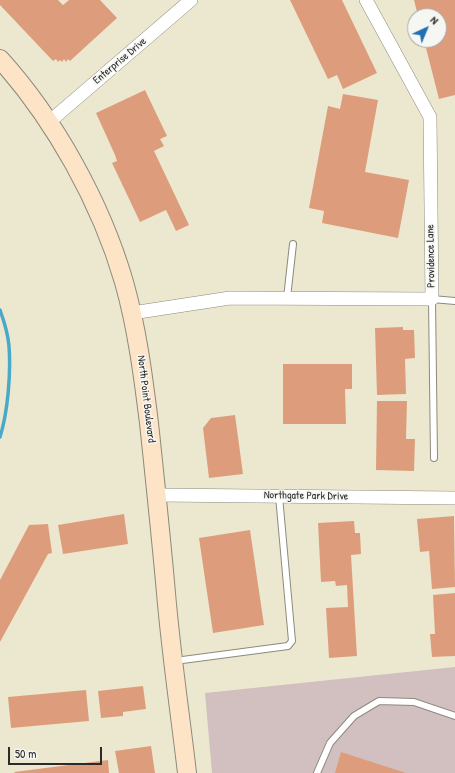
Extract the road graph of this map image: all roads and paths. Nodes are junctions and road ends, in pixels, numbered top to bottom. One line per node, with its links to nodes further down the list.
1 (191, 0): 4 (street, Enterprise Drive)
2 (366, 0): 7 (street, Providence Lane)
3 (0, 59): 4 (main road, North Point Boulevard)
4 (49, 122): 9 (main road, North Point Boulevard)
5 (293, 244): 6 (lane)
6 (287, 298): 7 (street, Providence Lane); 9 (street, Providence Lane)
7 (432, 299): 8 (lane); 10 (lane)
8 (455, 301)
9 (132, 313): 11 (main road, North Point Boulevard)
10 (434, 458)
11 (157, 495): 12 (street, Northgate Park Drive); 14 (main road, North Point Boulevard)
12 (279, 496): 13 (street, Northgate Park Drive); 14 (lane)
13 (455, 498)
14 (174, 661): 16 (main road, North Point Boulevard)
15 (455, 716): 17 (lane)
16 (187, 773)
17 (317, 773)

